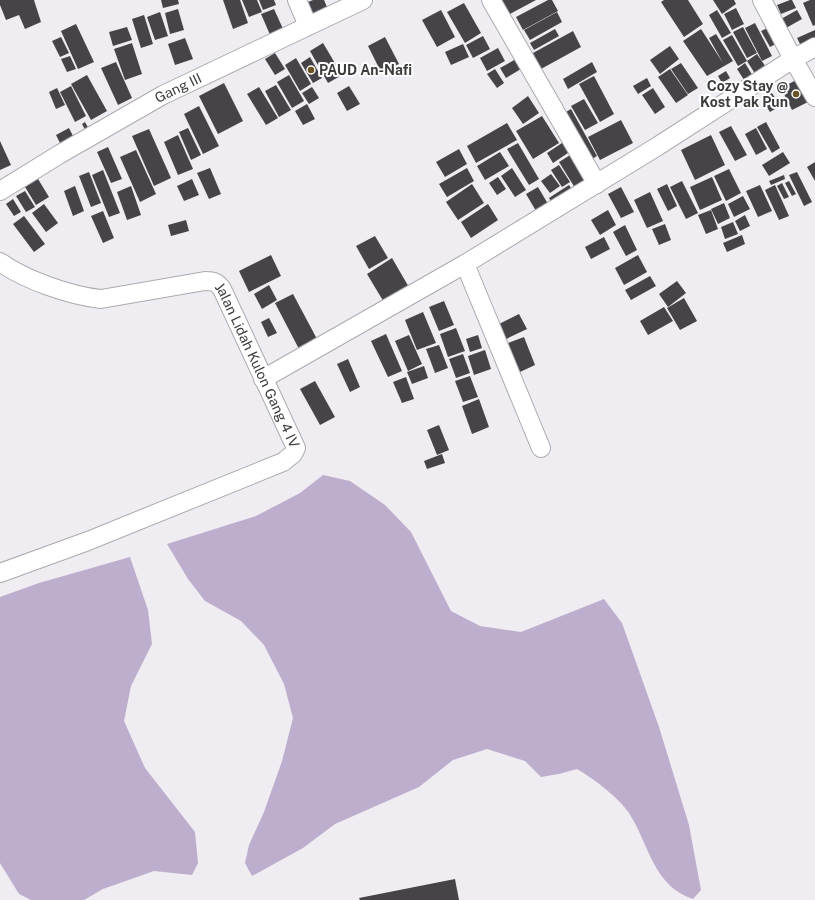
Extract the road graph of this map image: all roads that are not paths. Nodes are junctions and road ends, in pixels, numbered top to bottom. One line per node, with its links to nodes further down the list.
1 (297, 0): 5 (street)
2 (364, 0): 5 (street, Gang III)
3 (491, 0): 9 (street)
4 (762, 0): 7 (street)
5 (308, 26): 10 (street, Gang III)
6 (815, 47): 7 (street)
7 (792, 59): 8 (street); 9 (street)
8 (815, 97)
9 (597, 184): 12 (street)
10 (0, 191)
11 (0, 262): 13 (street, Jalan Lidah Kulon Gang 4 IV)
12 (465, 264): 13 (street); 14 (street)
13 (263, 379): 15 (street, Jalan Lidah Kulon Gang 4 IV)
14 (541, 448)
15 (0, 573)

